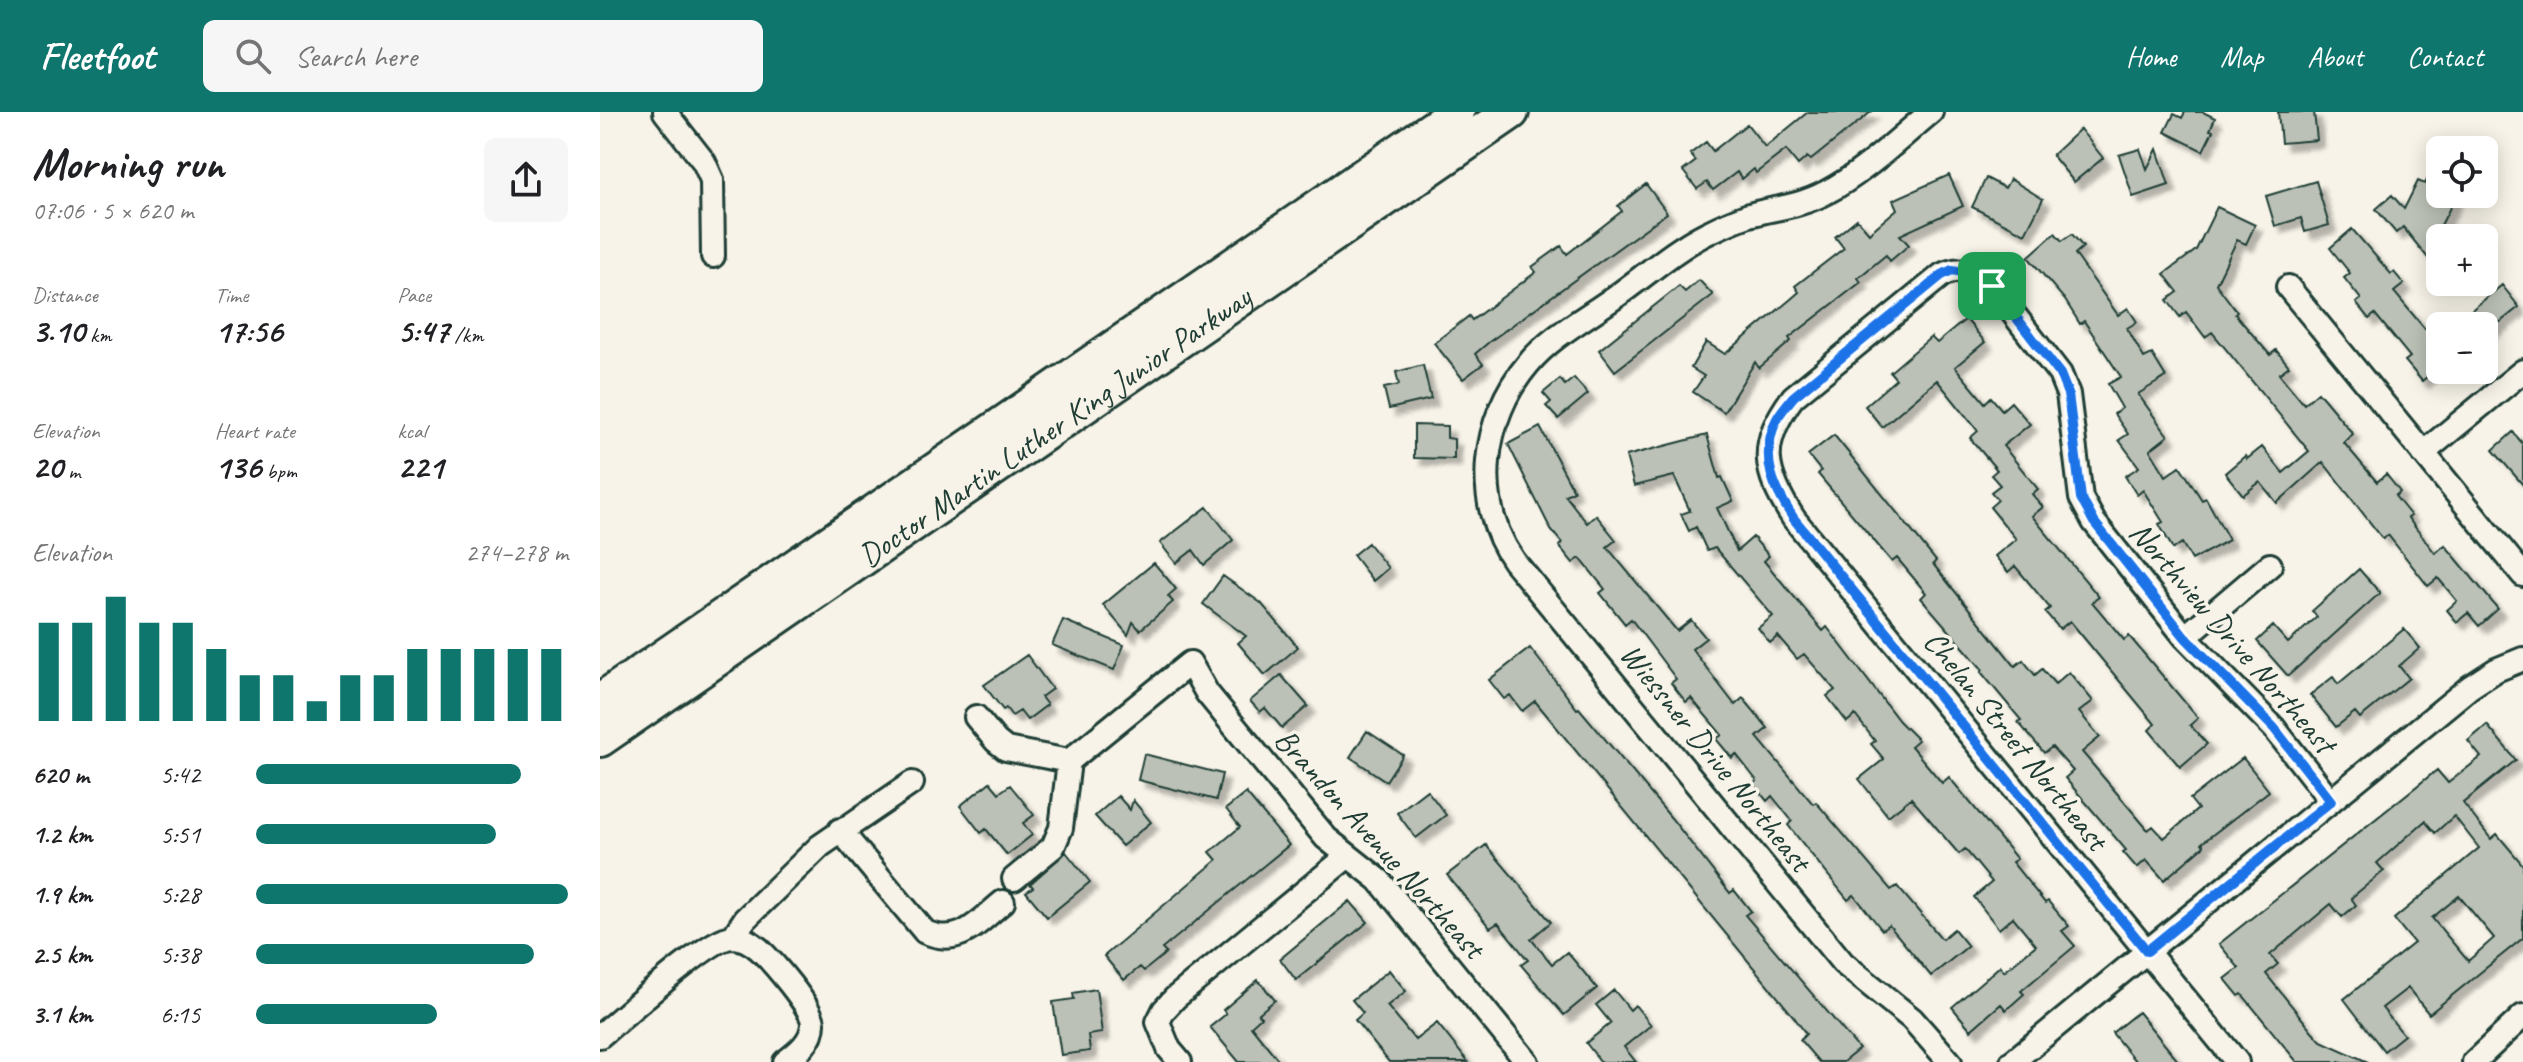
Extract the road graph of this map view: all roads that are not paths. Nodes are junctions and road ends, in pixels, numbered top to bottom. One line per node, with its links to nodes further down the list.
1 (665, 112): 5 (street)
2 (1457, 112): 14 (highway, Doctor Martin Luther King Junior Parkway)
3 (1511, 112): 16 (highway, Doctor Martin Luther King Junior Parkway)
4 (1931, 112): 31 (street, Wiessner Drive Northeast)
5 (713, 256)
6 (2288, 287): 9 (street)
7 (2523, 371): 9 (street)
8 (1769, 447): 12 (street, Northview Drive Northeast); 25 (street, Chelan Street Northeast)
9 (2423, 453): 11 (street)
10 (2270, 565): 12 (street)
11 (2523, 575)
12 (2185, 637): 19 (street, Northview Drive Northeast)
13 (2523, 659): 19 (street)
14 (600, 701)
15 (976, 717): 17 (street)
16 (600, 739)
17 (1069, 761): 21 (street, Brandon Avenue Northeast); 22 (street)
18 (912, 783): 20 (street)
19 (2331, 801): 25 (street)
20 (840, 830): 23 (street); 24 (street)
21 (1348, 856): 29 (street); 30 (street, Brandon Avenue Northeast)
22 (1014, 879)
23 (1003, 902)
24 (733, 937): 27 (street); 28 (street)
25 (2147, 951): 32 (street); 33 (street, Chelan Street Northeast)
26 (2523, 1016): 34 (street)
27 (600, 1036)
28 (785, 1062)
29 (1180, 1062)
30 (1527, 1062)
31 (1950, 1062)
32 (2012, 1062)
33 (2237, 1062)
34 (2474, 1062)

